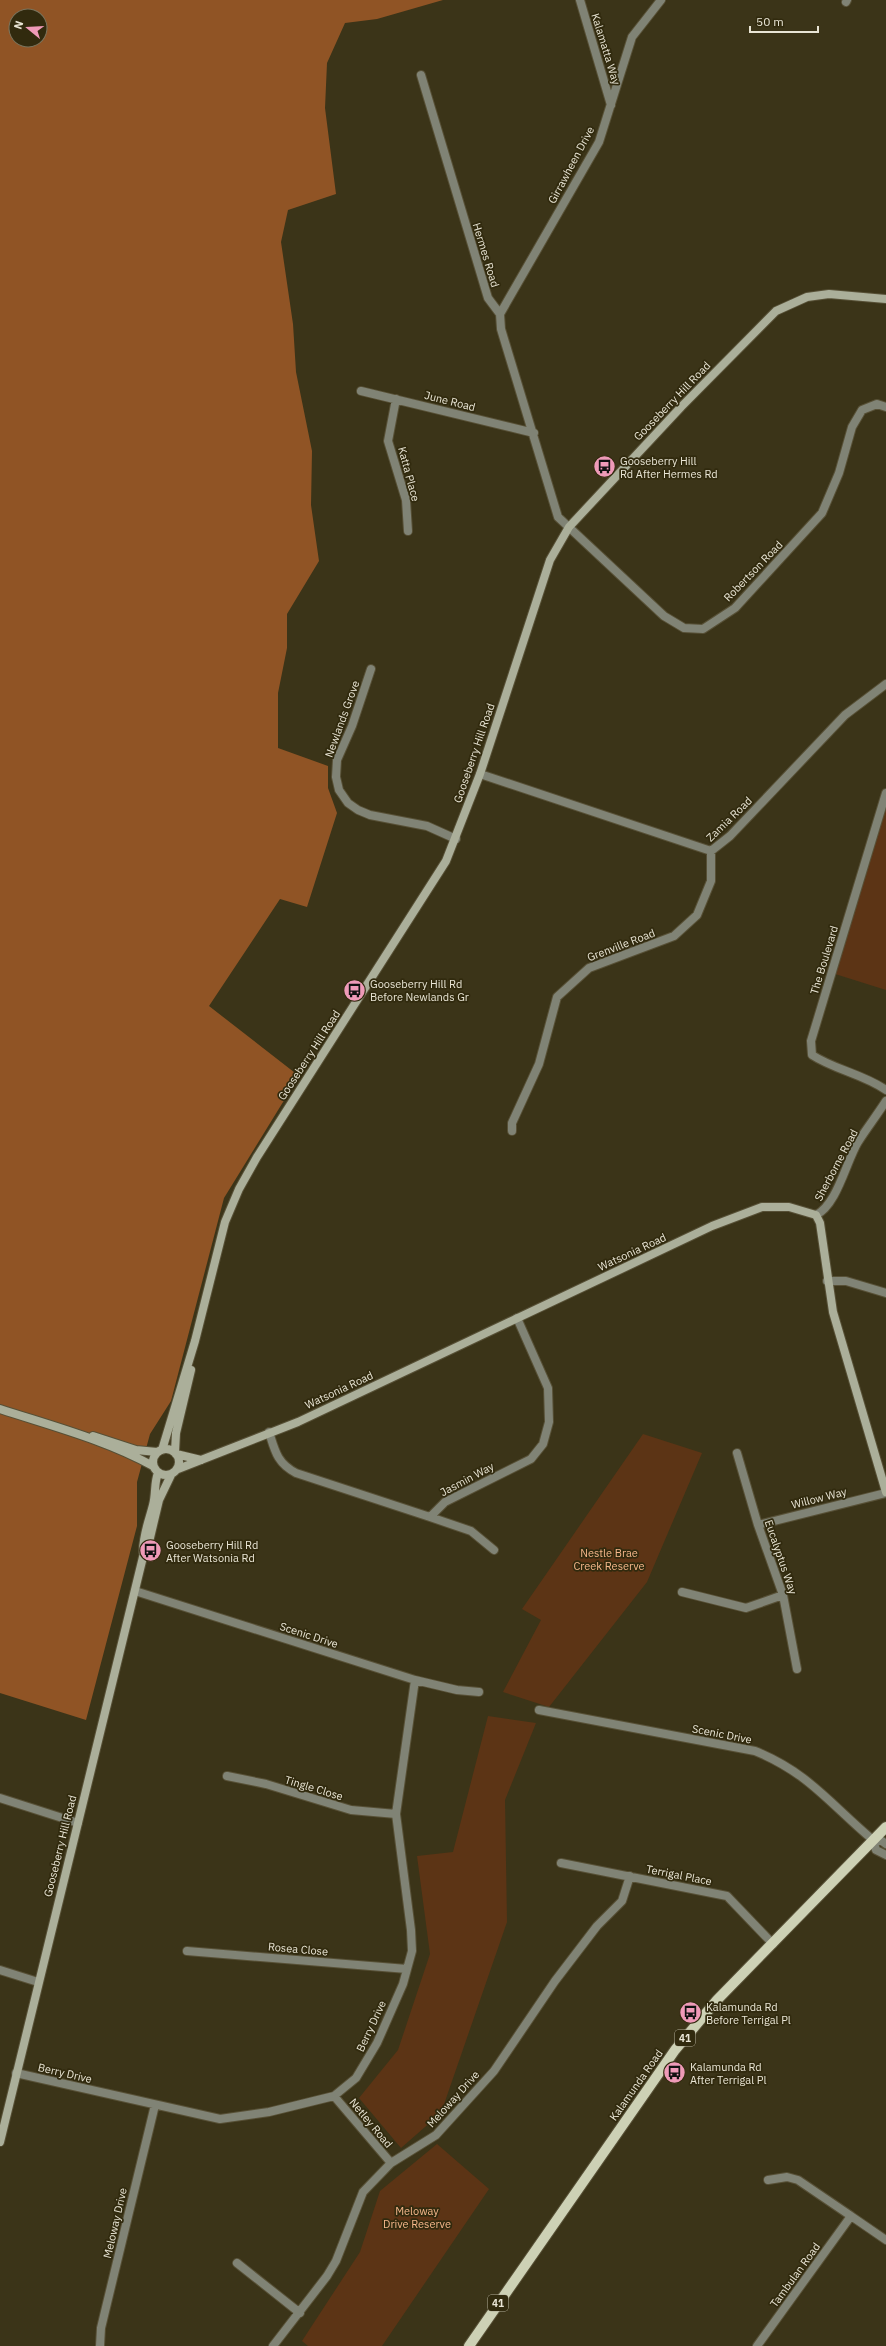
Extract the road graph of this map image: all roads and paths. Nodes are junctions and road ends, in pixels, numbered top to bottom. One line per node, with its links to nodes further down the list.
1 (580, 0): 4 (street, Kalamatta Way)
2 (661, 0): 4 (street, Girrawheen Drive)
3 (421, 75): 6 (street, Hermes Road)
4 (612, 105): 6 (street, Girrawheen Drive)
5 (886, 299): 11 (street, Gooseberry Hill Road)
6 (500, 314): 10 (street, Hermes Road)
7 (361, 391): 8 (street, June Road)
8 (396, 399): 10 (street, June Road); 12 (street, Katta Place)
9 (886, 407): 11 (street, Robertson Road)
10 (534, 433): 11 (street, Hermes Road)
11 (569, 528): 15 (street, Gooseberry Hill Road)
12 (408, 531)
13 (371, 669): 17 (street, Newlands Grove)
14 (886, 684): 18 (street, Zamia Road)
15 (480, 774): 17 (street, Gooseberry Hill Road); 18 (street, Zamia Road)
16 (886, 793): 19 (street, The Boulevard)
17 (456, 839): 26 (street, Gooseberry Hill Road)
18 (711, 851): 21 (street, Grenville Road)
19 (886, 1090)
20 (886, 1101): 22 (street, Sherborne Road)
21 (512, 1131)
22 (816, 1216): 23 (street); 25 (street, Watsonia Road)
23 (827, 1281): 24 (street); 37 (street)
24 (886, 1293)
25 (517, 1318): 28 (street, Watsonia Road); 38 (street, Jasmin Way)
26 (195, 1341): 30 (street, Gooseberry Hill Road); 31 (street, Gooseberry Hill Road)
27 (0, 1409): 29 (street)
28 (269, 1432): 33 (street, Watsonia Road); 38 (street)
29 (84, 1436): 30 (street); 35 (street)
30 (160, 1451): 31 (street); 35 (street)
31 (176, 1453): 33 (street); 34 (street)
32 (737, 1453): 39 (street, Eucalyptus Way)
33 (201, 1460): 34 (street, Watsonia Road)
34 (178, 1469): 36 (street)
35 (156, 1470): 36 (street); 41 (street, Gooseberry Hill Road)
36 (171, 1475): 41 (street, Gooseberry Hill Road)
37 (886, 1493): 39 (street, Willow Way)
38 (430, 1516): 40 (street)
39 (758, 1525): 44 (street, Eucalyptus Way)
40 (494, 1550)
41 (143, 1557): 42 (street, Gooseberry Hill Road)
42 (135, 1591): 46 (street, Scenic Drive); 52 (street, Gooseberry Hill Road)
43 (682, 1592): 44 (street)
44 (783, 1595): 45 (street, Eucalyptus Way)
45 (797, 1669)
46 (415, 1680): 47 (street, Scenic Drive); 51 (street, Berry Drive)
47 (479, 1692)
48 (539, 1710): 54 (street, Scenic Drive)
49 (227, 1776): 51 (street, Tingle Close)
50 (0, 1798): 52 (street)
51 (396, 1814): 61 (street, Berry Drive)
52 (78, 1823): 63 (street, Gooseberry Hill Road)
53 (886, 1827): 54 (main road, Kalamunda Road / 41)
54 (873, 1840): 55 (street); 56 (street, Scenic Drive); 59 (main road, Kalamunda Road / 41)
55 (886, 1844)
56 (886, 1855)
57 (561, 1863): 58 (street, Terrigal Place)
58 (630, 1876): 59 (street, Terrigal Place); 68 (street, Meloway Drive)
59 (773, 1944): 76 (main road, Kalamunda Road / 41)
60 (187, 1951): 61 (street, Rosea Close)
61 (407, 1969): 65 (street, Berry Drive)
62 (0, 1970): 63 (street)
63 (38, 1982): 64 (street, Gooseberry Hill Road)
64 (16, 2073): 66 (street, Berry Drive); 67 (street, Gooseberry Hill Road)
65 (334, 2096): 66 (street, Berry Drive); 68 (street, Netley Road)
66 (155, 2105): 74 (street, Meloway Drive)
67 (0, 2142)
68 (390, 2163): 73 (street, Meloway Drive)
69 (768, 2180): 70 (street)
70 (851, 2216): 71 (street); 77 (street, Tambulan Road)
71 (886, 2240)
72 (237, 2264): 73 (street)
73 (300, 2313): 75 (street, Meloway Drive)
74 (100, 2346)
75 (273, 2346)
76 (469, 2346)
77 (757, 2346)

